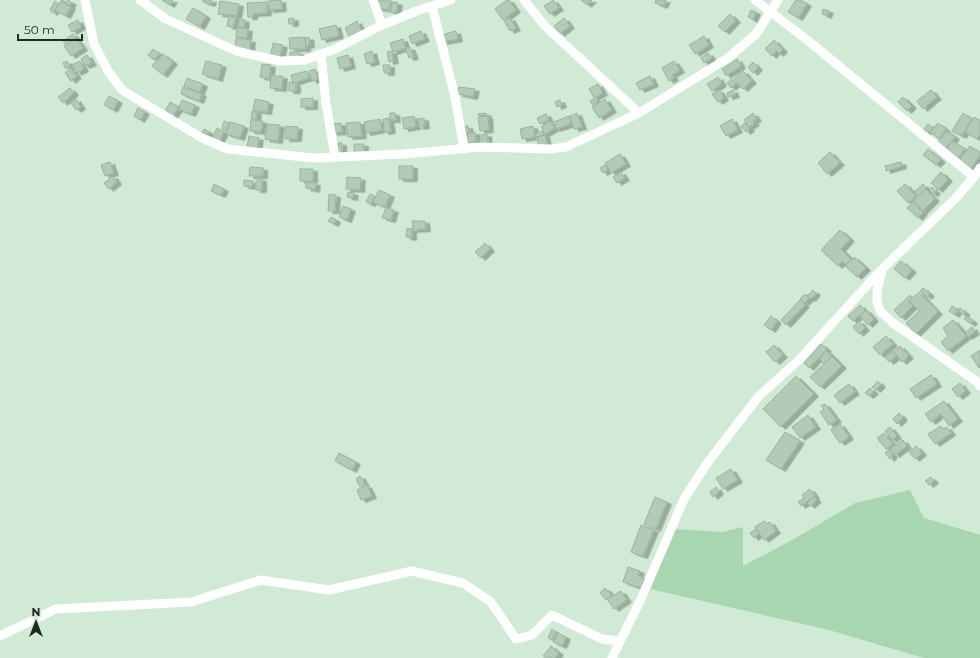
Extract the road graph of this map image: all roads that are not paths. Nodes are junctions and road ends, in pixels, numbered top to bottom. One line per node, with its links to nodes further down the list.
1 (85, 0): 14 (street)
2 (140, 0): 11 (street)
3 (373, 0): 10 (street)
4 (451, 0): 8 (street)
5 (524, 0): 12 (street)
6 (755, 0): 9 (street)
7 (778, 0): 9 (street)
8 (432, 6): 10 (street); 13 (street)
9 (771, 11): 12 (street); 16 (street)
10 (382, 25): 11 (street)
11 (321, 54): 14 (street)
12 (639, 113): 13 (street)
13 (464, 149): 14 (street)
14 (334, 157)
15 (980, 168): 16 (street)
16 (974, 177): 17 (street)
17 (882, 269): 18 (street); 20 (street)
18 (980, 386)
19 (0, 636): 20 (street)
20 (620, 641): 21 (street)
21 (612, 658)

